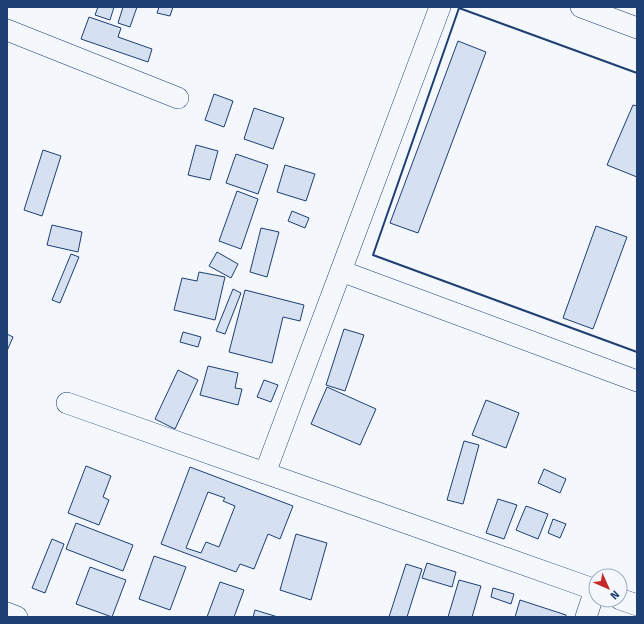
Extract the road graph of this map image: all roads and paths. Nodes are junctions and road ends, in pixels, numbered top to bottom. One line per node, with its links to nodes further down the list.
1 (440, 7): 6 (street)
2 (582, 7): 3 (street)
3 (637, 28)
4 (7, 30): 5 (street)
5 (178, 98)
6 (341, 271): 7 (street); 9 (street)
7 (637, 381)
8 (67, 403): 9 (street)
9 (266, 473): 10 (street)
10 (588, 587)
11 (7, 613): 12 (street)
12 (17, 617)

